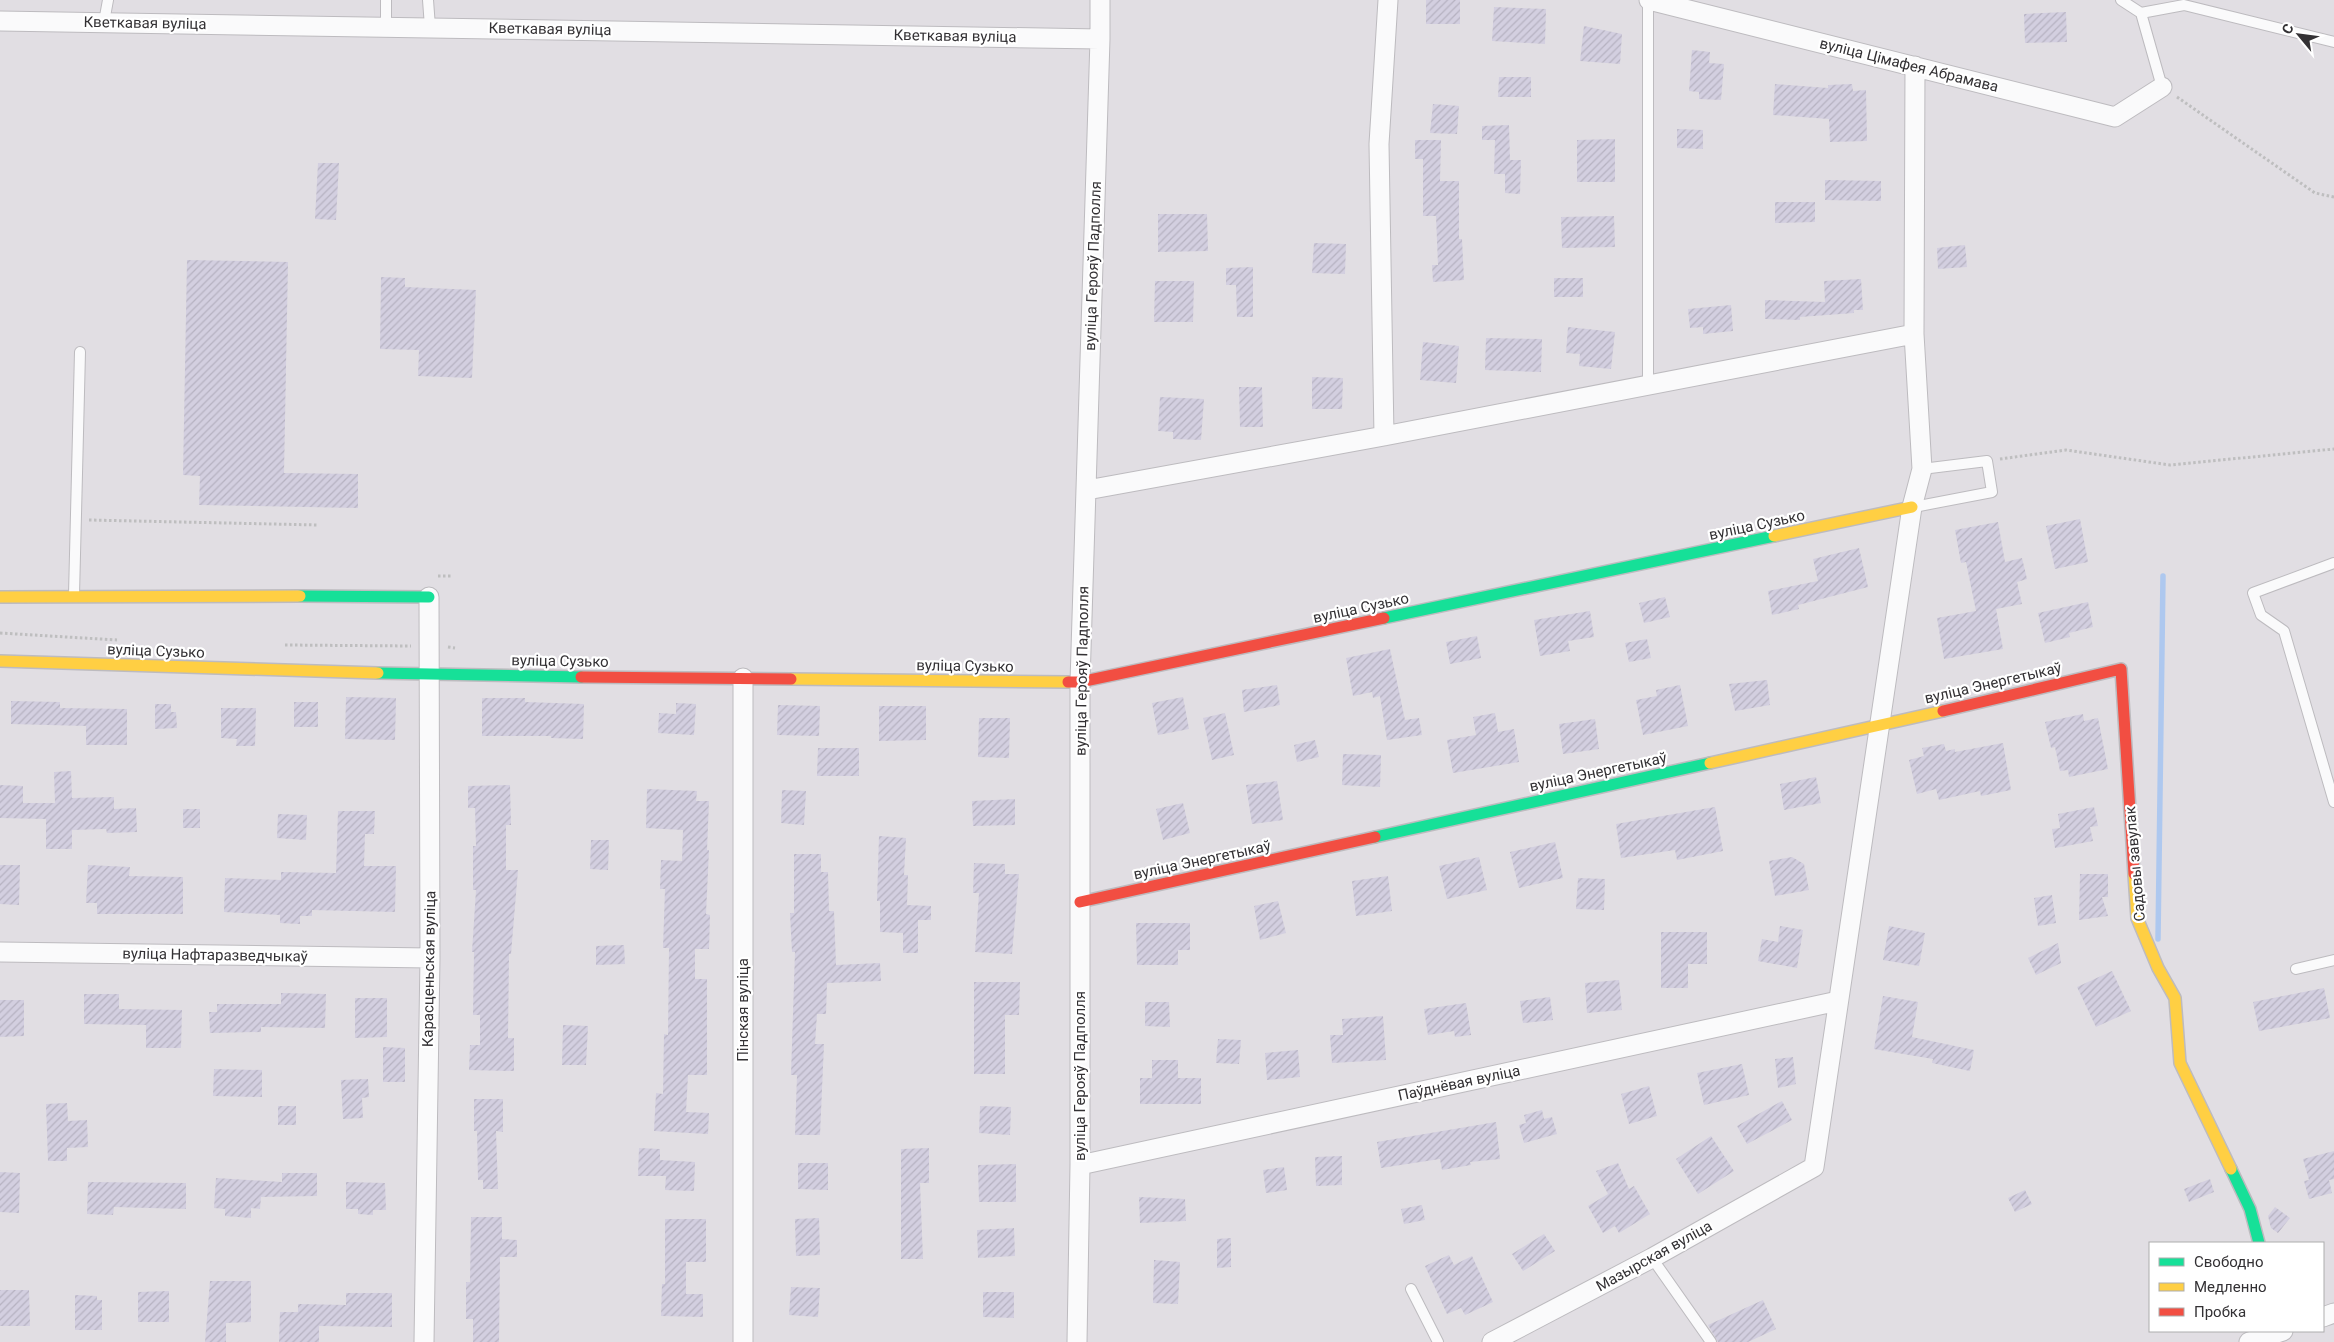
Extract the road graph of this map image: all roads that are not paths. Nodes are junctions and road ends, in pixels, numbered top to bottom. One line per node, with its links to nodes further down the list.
1 (108, 0): 11 (lane)
2 (386, 0): 12 (lane)
3 (428, 0): 13 (lane)
4 (1100, 0): 14 (street, вуліца Герояў Падполля)
5 (1388, 0): 21 (street)
6 (1649, 0): 16 (street, вуліца Цімафея Абрамава); 20 (lane)
7 (2121, 0): 9 (lane)
8 (2184, 2): 9 (lane); 15 (lane)
9 (2141, 13): 17 (lane)
10 (0, 21): 11 (street, Кветкавая вуліца)
11 (104, 22): 12 (street, Кветкавая вуліца)
12 (386, 26): 13 (street, Кветкавая вуліца)
13 (430, 27): 14 (street, Кветкавая вуліца)
14 (1100, 39): 23 (street, вуліца Герояў Падполля)
15 (2334, 42)
16 (1915, 66): 17 (street, вуліца Цімафея Абрамава); 18 (street)
17 (2162, 86)
18 (1914, 334): 20 (street); 22 (street)
19 (80, 352): 28 (lane)
20 (1648, 385): 21 (street)
21 (1384, 436): 23 (street)
22 (1922, 469): 24 (street); 24 (lane)
23 (1086, 490): 33 (street, вуліца Герояў Падполля)
24 (1912, 507): 33 (street, вуліца Сузько); 34 (street)
25 (2334, 563): 35 (lane)
26 (429, 596): 28 (street); 31 (street, Карасценьская вуліца)
27 (0, 597): 28 (street)
28 (74, 599)
29 (0, 661): 31 (street, вуліца Сузько)
30 (2121, 669): 34 (street, вуліца Энергетыкаў); 43 (street, Садовы завулак)
31 (431, 675): 32 (street, вуліца Сузько); 38 (street, Карасценьская вуліца)
32 (743, 678): 33 (street, вуліца Сузько); 48 (street, Пінская вуліца)
33 (1080, 682): 36 (street, вуліца Герояў Падполля)
34 (1881, 725): 36 (street, вуліца Энергетыкаў); 41 (street)
35 (2334, 802)
36 (1080, 902): 42 (street, вуліца Герояў Падполля)
37 (0, 952): 38 (street, вуліца Нафтаразведчыкаў)
38 (430, 958): 47 (street, Карасценьская вуліца)
39 (2334, 960): 40 (lane)
40 (2296, 969)
41 (1838, 1001): 42 (street, Паўднёвая вуліца); 44 (street, Мазырская вуліца)
42 (1080, 1165): 49 (street, вуліца Герояў Падполля)
43 (2258, 1242)
44 (1652, 1258): 51 (street, Мазырская вуліца); 52 (lane)
45 (1411, 1289): 50 (lane)
46 (2278, 1332): 53 (street)
47 (424, 1342)
48 (743, 1342)
49 (1077, 1342)
50 (1438, 1342)
51 (1492, 1342)
52 (1711, 1342)
53 (2249, 1342)

